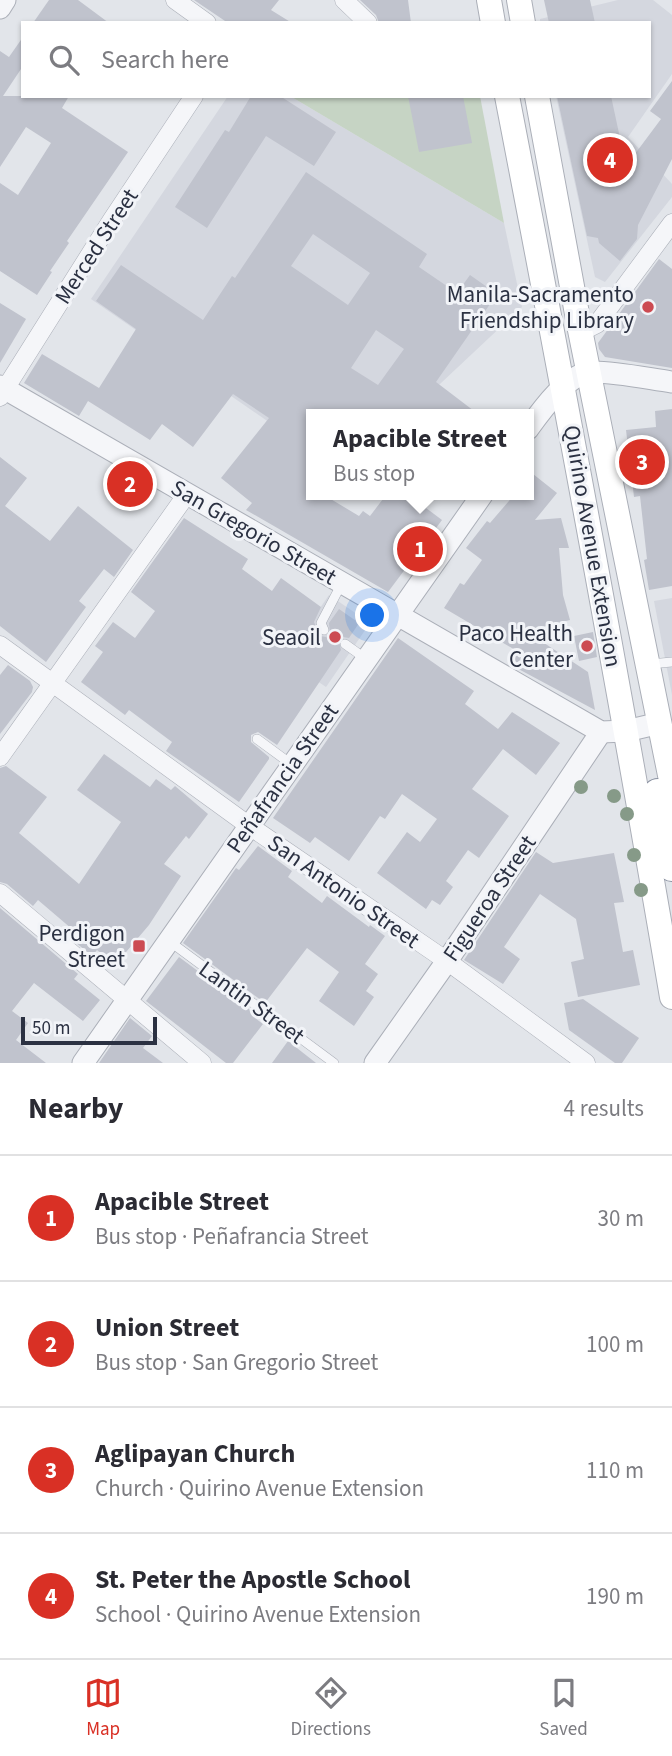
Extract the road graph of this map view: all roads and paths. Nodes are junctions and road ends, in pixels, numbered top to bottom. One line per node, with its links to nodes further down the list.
1 (5, 0): 6 (street)
2 (175, 0): 7 (street)
3 (344, 0): 8 (street)
4 (489, 0): 9 (main road)
5 (519, 0): 10 (main road)
6 (0, 8)
7 (204, 21)
8 (366, 21)
9 (493, 21)
10 (523, 21)
11 (193, 98): 19 (street, Merced Street)
12 (507, 98): 18 (main road, Quirino Avenue Extension)
13 (537, 98): 15 (main road, Quirino Avenue Extension)
14 (669, 232): 15 (street)
15 (580, 330): 16 (main road, Quirino Avenue Extension)
16 (589, 372): 17 (street); 18 (street); 29 (main road, Quirino Avenue Extension)
17 (672, 382)
18 (564, 387): 20 (street); 32 (main road, Quirino Avenue Extension)
19 (2, 391): 21 (street, San Gregorio Street)
20 (534, 421)
21 (187, 494): 23 (street, San Gregorio Street); 30 (street)
22 (478, 500): 24 (street, Peñafrancia Street)
23 (342, 583): 24 (street, San Gregorio Street); 25 (lane)
24 (397, 616): 28 (street, Peñafrancia Street); 33 (street, San Gregorio Street)
25 (324, 630)
26 (345, 644): 28 (lane)
27 (0, 646): 30 (street, San Antonio Street)
28 (366, 659): 36 (street, Peñafrancia Street)
29 (660, 663): 31 (main road, Quirino Avenue Extension)
30 (54, 683): 35 (street); 38 (street, San Antonio Street)
31 (660, 723): 32 (street); 37 (main road, Quirino Avenue Extension)
32 (626, 731): 33 (street); 43 (main road, Quirino Avenue Extension)
33 (601, 732): 42 (street, Figueroa Street)
34 (257, 739): 36 (lane)
35 (0, 757)
36 (292, 764): 38 (street, Peñafrancia Street)
37 (665, 790): 39 (highway)
38 (248, 825): 41 (street, Peñafrancia Street); 42 (street, San Antonio Street)
39 (672, 866)
40 (0, 894): 44 (street)
41 (169, 941): 44 (street, Peñafrancia Street); 47 (lane, Lantin Street)
42 (447, 961): 48 (street, Figueroa Street); 49 (street, San Antonio Street)
43 (672, 997)
44 (128, 1000): 45 (street, Peñafrancia Street); 46 (street)
45 (83, 1063)
46 (202, 1063)
47 (334, 1063)
48 (375, 1063)
49 (586, 1063)

